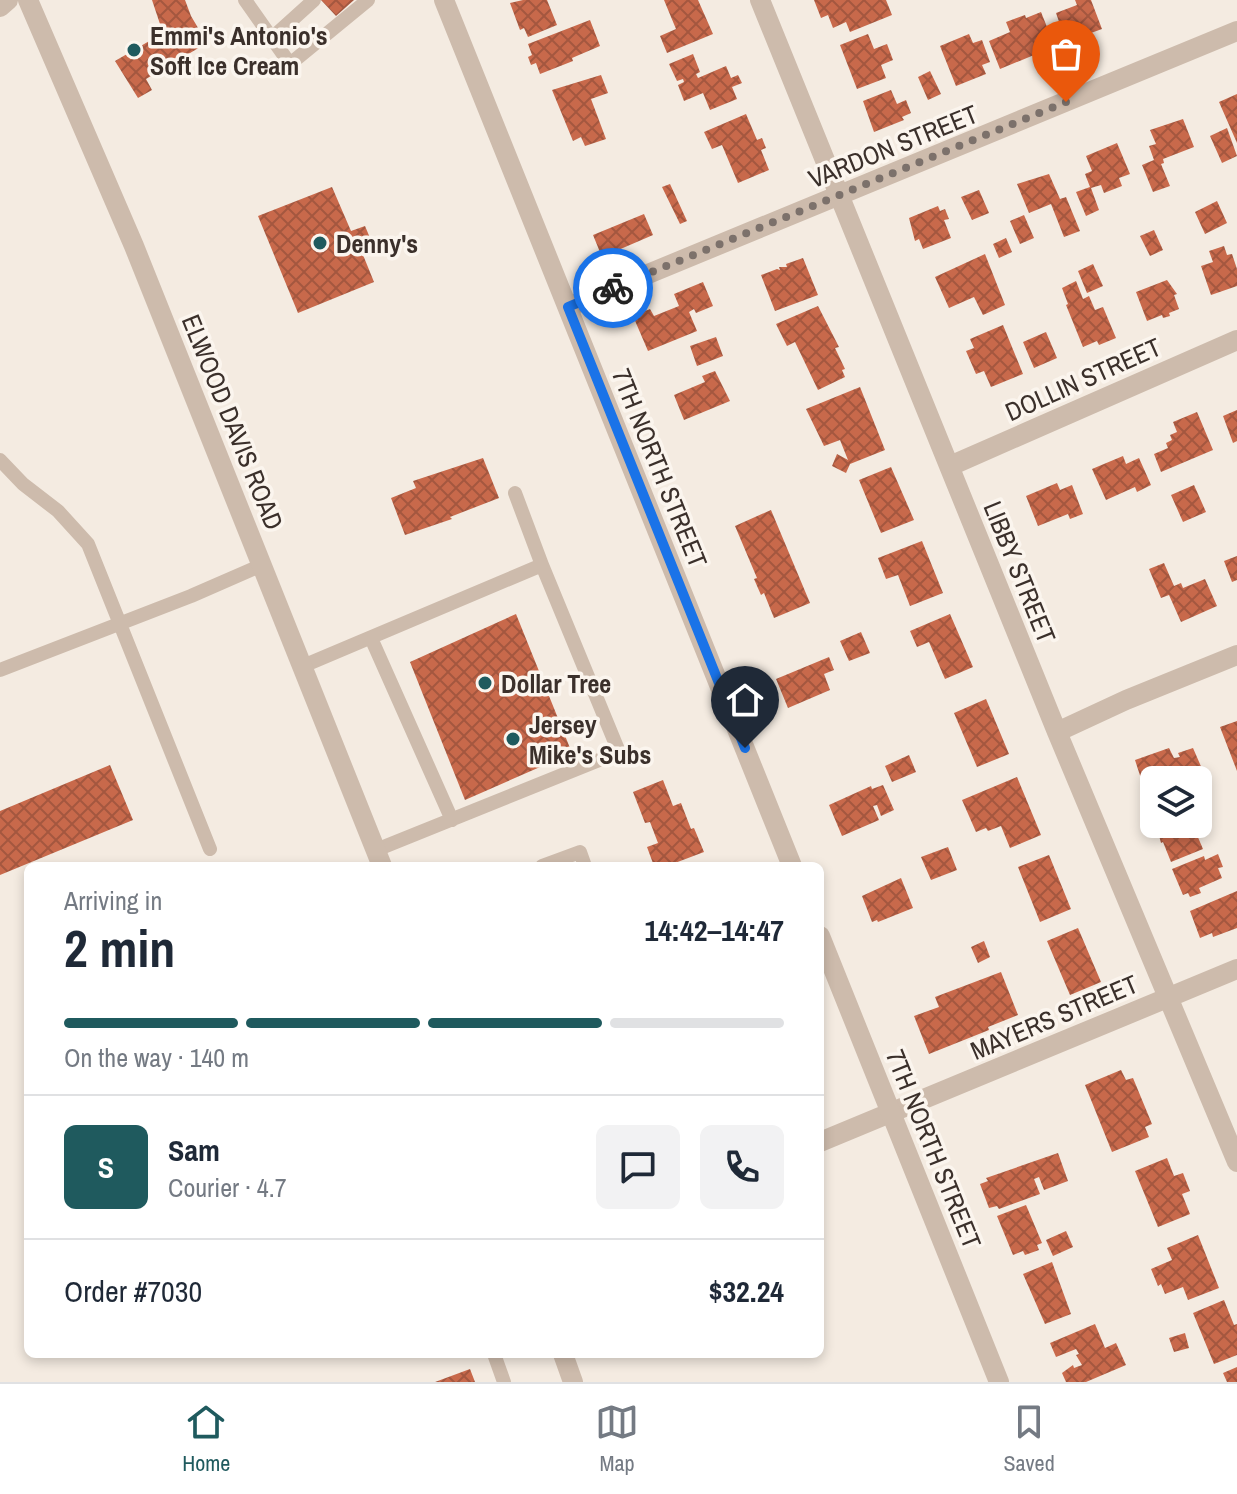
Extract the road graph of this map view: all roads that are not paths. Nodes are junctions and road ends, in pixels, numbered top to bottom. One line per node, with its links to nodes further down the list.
1 (8, 0): 8 (street)
2 (28, 0): 17 (street, ELWOOD DAVIS ROAD)
3 (314, 0): 10 (lane)
4 (368, 0): 10 (lane)
5 (444, 0): 12 (street, 7TH NORTH STREET)
6 (760, 0): 11 (street, LIBBY STREET)
7 (253, 3): 10 (lane)
8 (0, 7)
9 (1237, 31): 11 (street, VARDON STREET)
10 (272, 38)
11 (839, 196): 12 (street, VARDON STREET); 15 (street, LIBBY STREET)
12 (568, 307): 30 (street, 7TH NORTH STREET)
13 (1237, 340): 15 (street, DOLLIN STREET)
14 (0, 460): 19 (lane)
15 (950, 466): 24 (street, LIBBY STREET)
16 (515, 493): 18 (lane)
17 (262, 565): 19 (lane); 22 (street, ELWOOD DAVIS ROAD)
18 (542, 565): 20 (lane); 25 (lane)
19 (121, 623): 23 (lane); 26 (lane)
20 (371, 638): 22 (lane); 25 (lane)
21 (1237, 655): 24 (street)
22 (303, 666): 27 (street, ELWOOD DAVIS ROAD)
23 (0, 670)
24 (1057, 732): 33 (street, LIBBY STREET)
25 (452, 820): 27 (lane)
26 (210, 849)
27 (379, 858)
28 (553, 862): 29 (lane)
29 (584, 862)
30 (790, 862)
31 (824, 946): 34 (street, 7TH NORTH STREET)
32 (1237, 969): 33 (street, MAYERS STREET)
33 (1168, 997): 34 (street, MAYERS STREET); 36 (street, LIBBY STREET)
34 (892, 1114): 35 (street); 41 (street, 7TH NORTH STREET)
35 (824, 1140)
36 (1237, 1162)
37 (495, 1358): 39 (lane)
38 (564, 1358): 40 (street)
39 (504, 1382)
40 (573, 1382)
41 (999, 1382)

